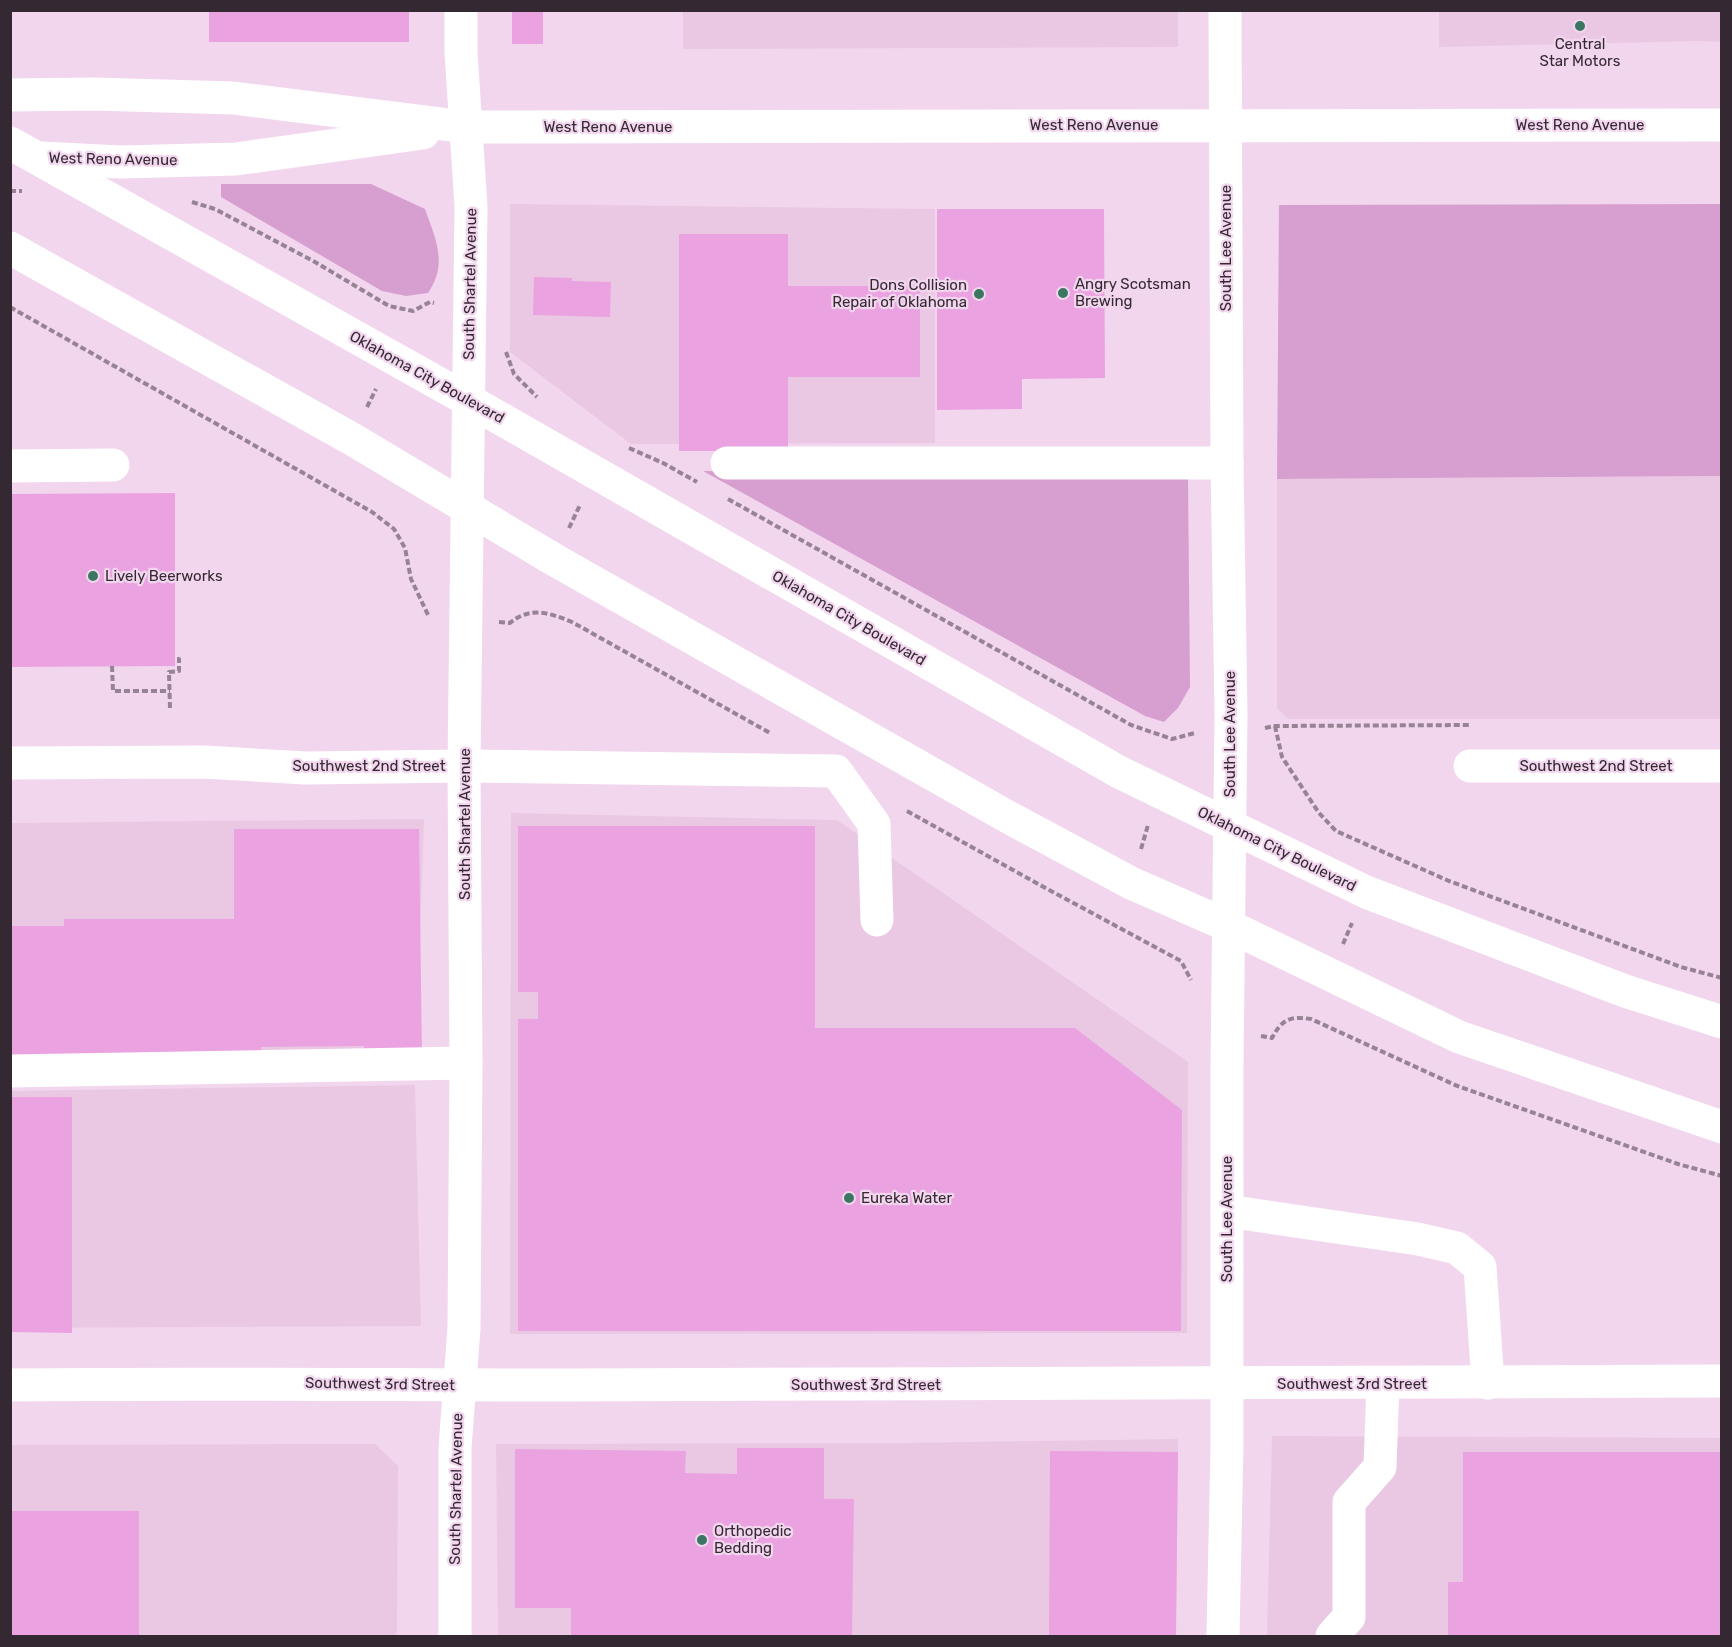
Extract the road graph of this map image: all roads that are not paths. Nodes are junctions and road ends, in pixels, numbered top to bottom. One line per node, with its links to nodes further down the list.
1 (461, 10): 6 (street, South Shartel Avenue)
2 (1225, 10): 4 (street, South Lee Avenue)
3 (10, 95): 6 (street, West Reno Avenue)
4 (1226, 124): 5 (street, West Reno Avenue); 6 (street, West Reno Avenue); 11 (street, South Lee Avenue)
5 (1722, 124)
6 (466, 127): 7 (street, West Reno Avenue); 9 (street, South Shartel Avenue)
7 (19, 153): 9 (street, Oklahoma City Boulevard)
8 (10, 248): 14 (street)
9 (468, 400): 14 (street, South Shartel Avenue); 19 (street, Oklahoma City Boulevard)
10 (727, 463): 11 (street)
11 (1227, 463): 19 (street, South Lee Avenue)
12 (113, 465): 13 (street)
13 (10, 466)
14 (467, 507): 16 (street, South Shartel Avenue); 21 (street)
15 (10, 763): 16 (street, Southwest 2nd Street)
16 (464, 766): 20 (street, Southwest 2nd Street); 23 (street, South Shartel Avenue)
17 (1470, 766): 18 (street, Southwest 2nd Street)
18 (1722, 766)
19 (1230, 826): 21 (street, South Lee Avenue); 22 (street, Oklahoma City Boulevard)
20 (877, 920)
21 (1229, 926): 25 (street); 26 (street, South Lee Avenue)
22 (1722, 1022)
23 (466, 1063): 24 (street); 32 (street, South Shartel Avenue)
24 (10, 1071)
25 (1722, 1127)
26 (1227, 1211): 29 (street); 30 (street, South Lee Avenue)
27 (1722, 1381): 29 (street, Southwest 3rd Street)
28 (1383, 1383): 29 (street, Southwest 3rd Street); 30 (street, Southwest 3rd Street); 35 (street)
29 (1488, 1383)
30 (1227, 1384): 32 (street, Southwest 3rd Street); 34 (street, South Lee Avenue)
31 (10, 1385): 32 (street, Southwest 3rd Street)
32 (460, 1385): 33 (street, South Shartel Avenue)
33 (455, 1636)
34 (1223, 1636)
35 (1332, 1636)

